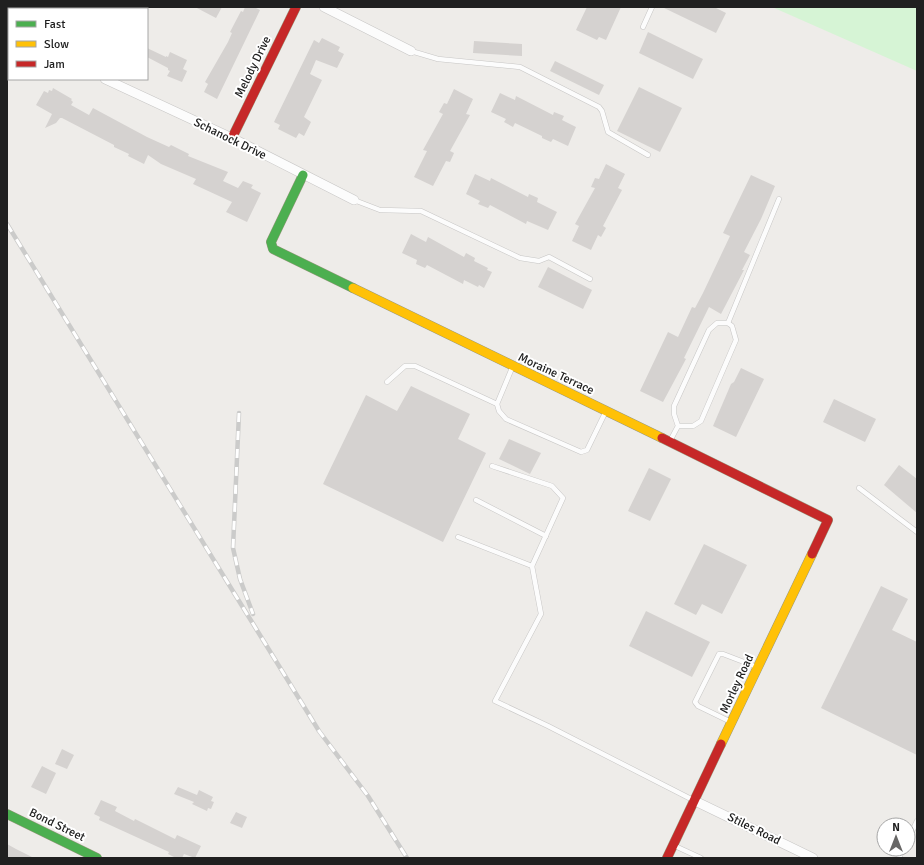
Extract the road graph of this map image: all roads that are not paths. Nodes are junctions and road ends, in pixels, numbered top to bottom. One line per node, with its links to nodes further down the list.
1 (296, 7): 7 (street, Melody Drive)
2 (324, 7): 5 (street)
3 (652, 7): 4 (lane)
4 (643, 27)
5 (411, 51): 8 (lane)
6 (107, 80): 7 (street, Schanock Drive)
7 (232, 138): 9 (street, Schanock Drive)
8 (648, 155)
9 (303, 175): 11 (street, Schanock Drive); 14 (street, Moraine Terrace)
10 (779, 199): 13 (lane)
11 (354, 200): 12 (lane)
12 (590, 279)
13 (728, 323): 18 (lane); 18 (lane)
14 (513, 367): 16 (lane); 17 (street, Moraine Terrace)
15 (387, 382): 16 (lane)
16 (497, 404): 17 (lane)
17 (606, 411): 19 (street, Moraine Terrace)
18 (678, 426): 19 (lane)
19 (670, 441): 23 (street, Moraine Terrace)
20 (492, 466): 25 (lane)
21 (859, 488): 24 (lane)
22 (476, 500): 25 (lane)
23 (828, 520): 28 (street, Morley Road)
24 (917, 532)
25 (546, 536): 27 (lane)
26 (458, 537): 27 (lane)
27 (532, 566): 30 (lane)
28 (758, 668): 29 (street, Morley Road); 29 (lane)
29 (732, 722): 30 (street, Morley Road)
30 (695, 801): 32 (street, Morley Road); 36 (street, Stiles Road)
31 (7, 814): 33 (street, Bond Street)
32 (674, 845): 34 (street, Morley Road); 35 (lane)
33 (97, 858)
34 (667, 858)
35 (701, 858)
36 (813, 858)

